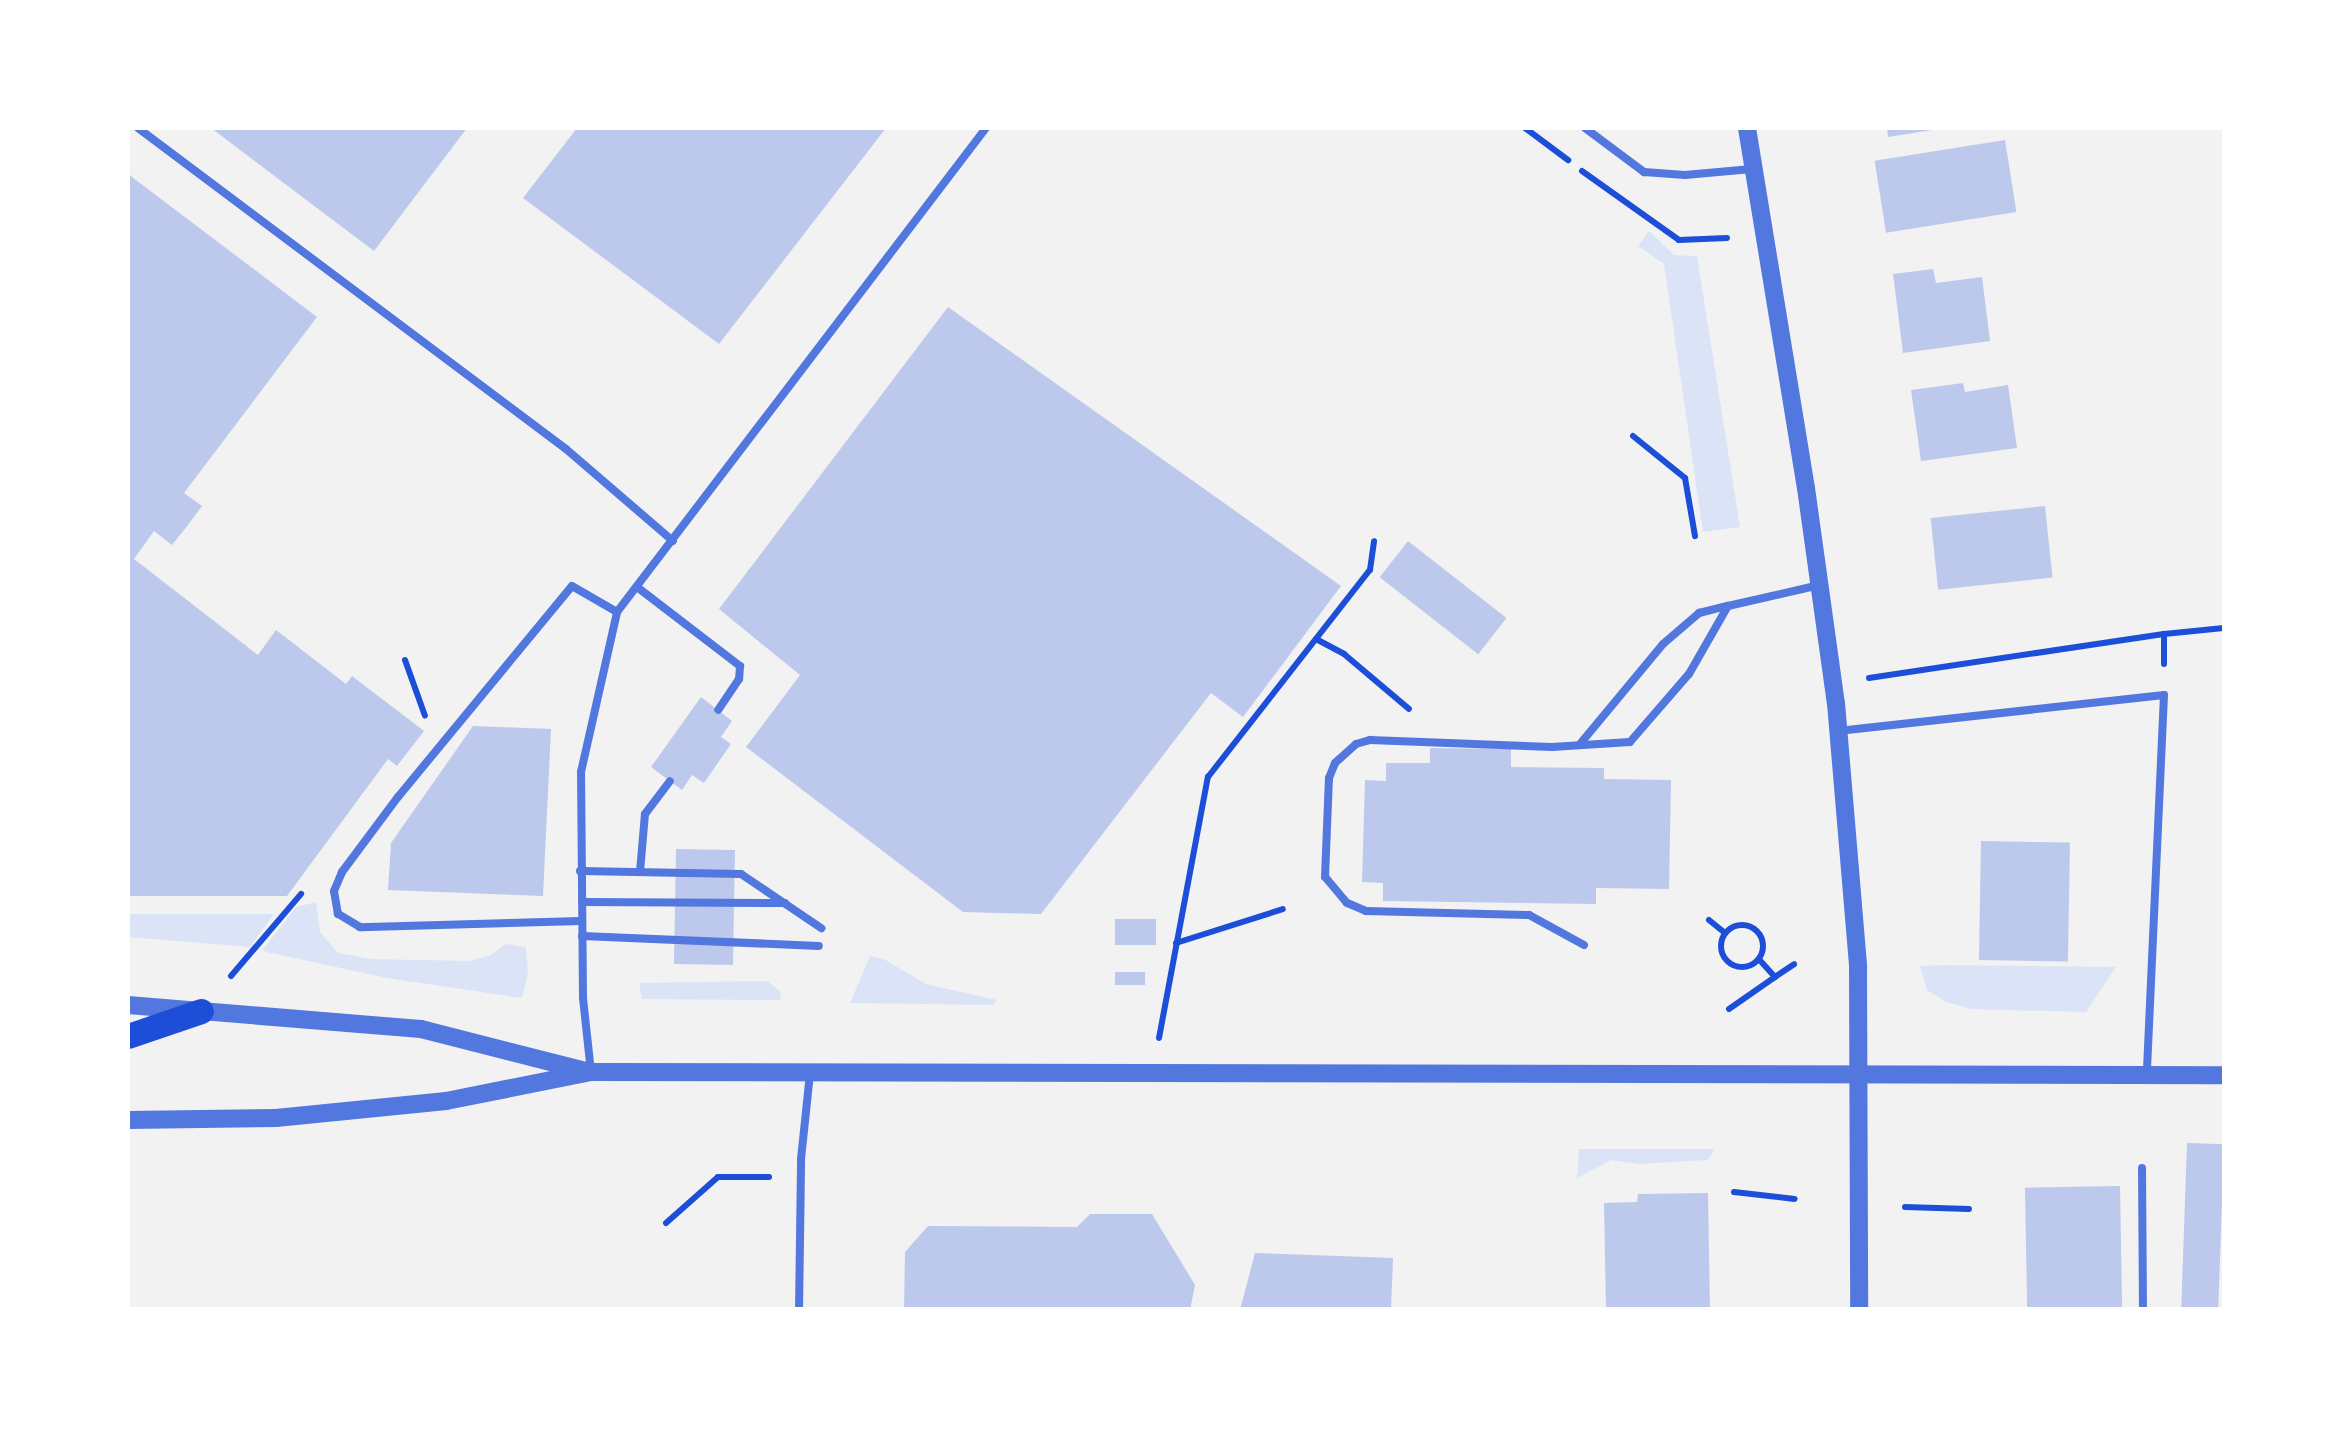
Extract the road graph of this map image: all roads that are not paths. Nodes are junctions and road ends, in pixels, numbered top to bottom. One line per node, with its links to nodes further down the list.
1 (138, 128): 6 (lane)
2 (986, 128): 6 (lane)
3 (1584, 128): 5 (lane)
4 (1747, 128): 5 (street)
5 (1752, 169): 7 (street)
6 (673, 540): 8 (lane)
7 (1820, 585): 9 (lane); 12 (street)
8 (637, 587): 10 (lane); 11 (lane)
9 (1728, 606): 13 (lane); 13 (lane)
10 (617, 612): 15 (lane); 19 (lane)
11 (718, 710)
12 (1838, 730): 29 (street); 30 (lane)
13 (1580, 744): 22 (lane)
14 (670, 781): 16 (lane)
15 (580, 871): 16 (lane); 17 (lane)
16 (640, 872): 18 (lane)
17 (582, 902): 18 (lane); 19 (lane)
18 (785, 903): 20 (lane)
19 (582, 921): 21 (lane)
20 (821, 928)
21 (582, 936): 23 (lane); 28 (lane)
22 (1584, 945)
23 (819, 946)
24 (128, 1005): 25 (street)
25 (201, 1011): 26 (main road); 28 (street)
26 (128, 1036)
27 (810, 1070): 28 (street); 29 (street); 34 (lane)
28 (591, 1072): 32 (street)
29 (1860, 1072): 30 (street); 35 (street)
30 (2147, 1073): 31 (street)
31 (2224, 1075)
32 (128, 1120)
33 (2142, 1168): 36 (lane)
34 (799, 1310)
35 (1859, 1310)
36 (2143, 1310)

